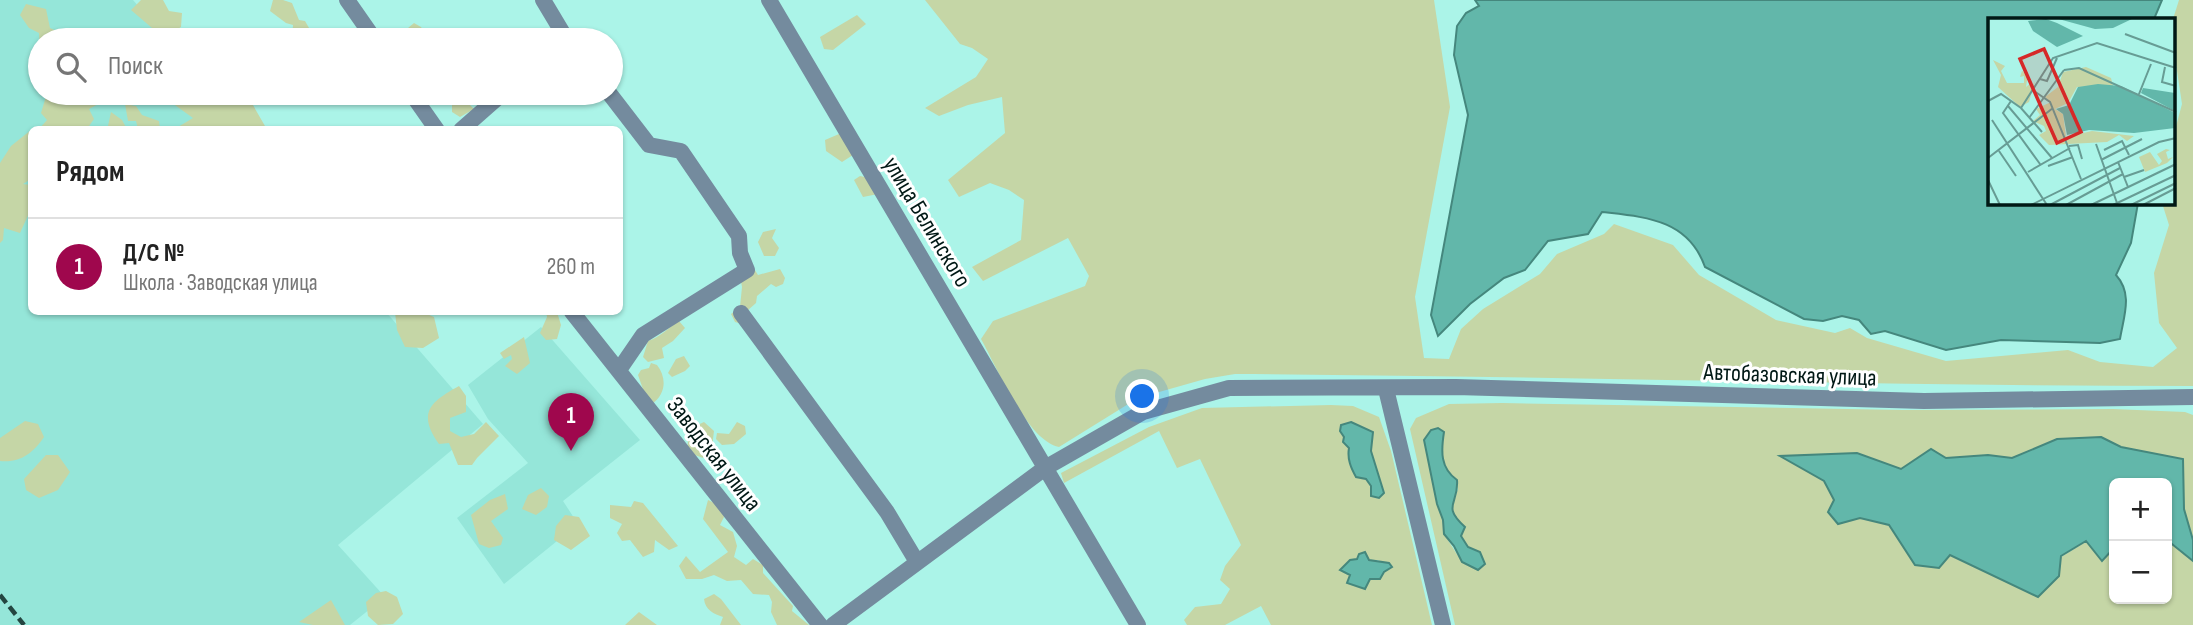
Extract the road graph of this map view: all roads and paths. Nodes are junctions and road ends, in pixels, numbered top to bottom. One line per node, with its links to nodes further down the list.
1 (347, 0): 4 (street)
2 (543, 0): 5 (street)
3 (769, 0): 16 (street, улица Белинского)
4 (367, 28)
5 (558, 28)
6 (419, 105): 9 (street)
7 (489, 105): 10 (street)
8 (618, 105): 13 (street)
9 (434, 126)
10 (466, 126)
11 (741, 313): 17 (street)
12 (574, 315): 13 (street, Заводская улица)
13 (619, 370): 18 (street, Заводская улица)
14 (1386, 389): 15 (street, Автобазовская улица); 16 (street); 21 (street)
15 (2193, 397)
16 (1045, 468): 17 (street); 20 (street, улица Белинского)
17 (917, 562): 19 (street)
18 (820, 625)
19 (833, 625)
20 (1138, 625)
21 (1443, 625)

